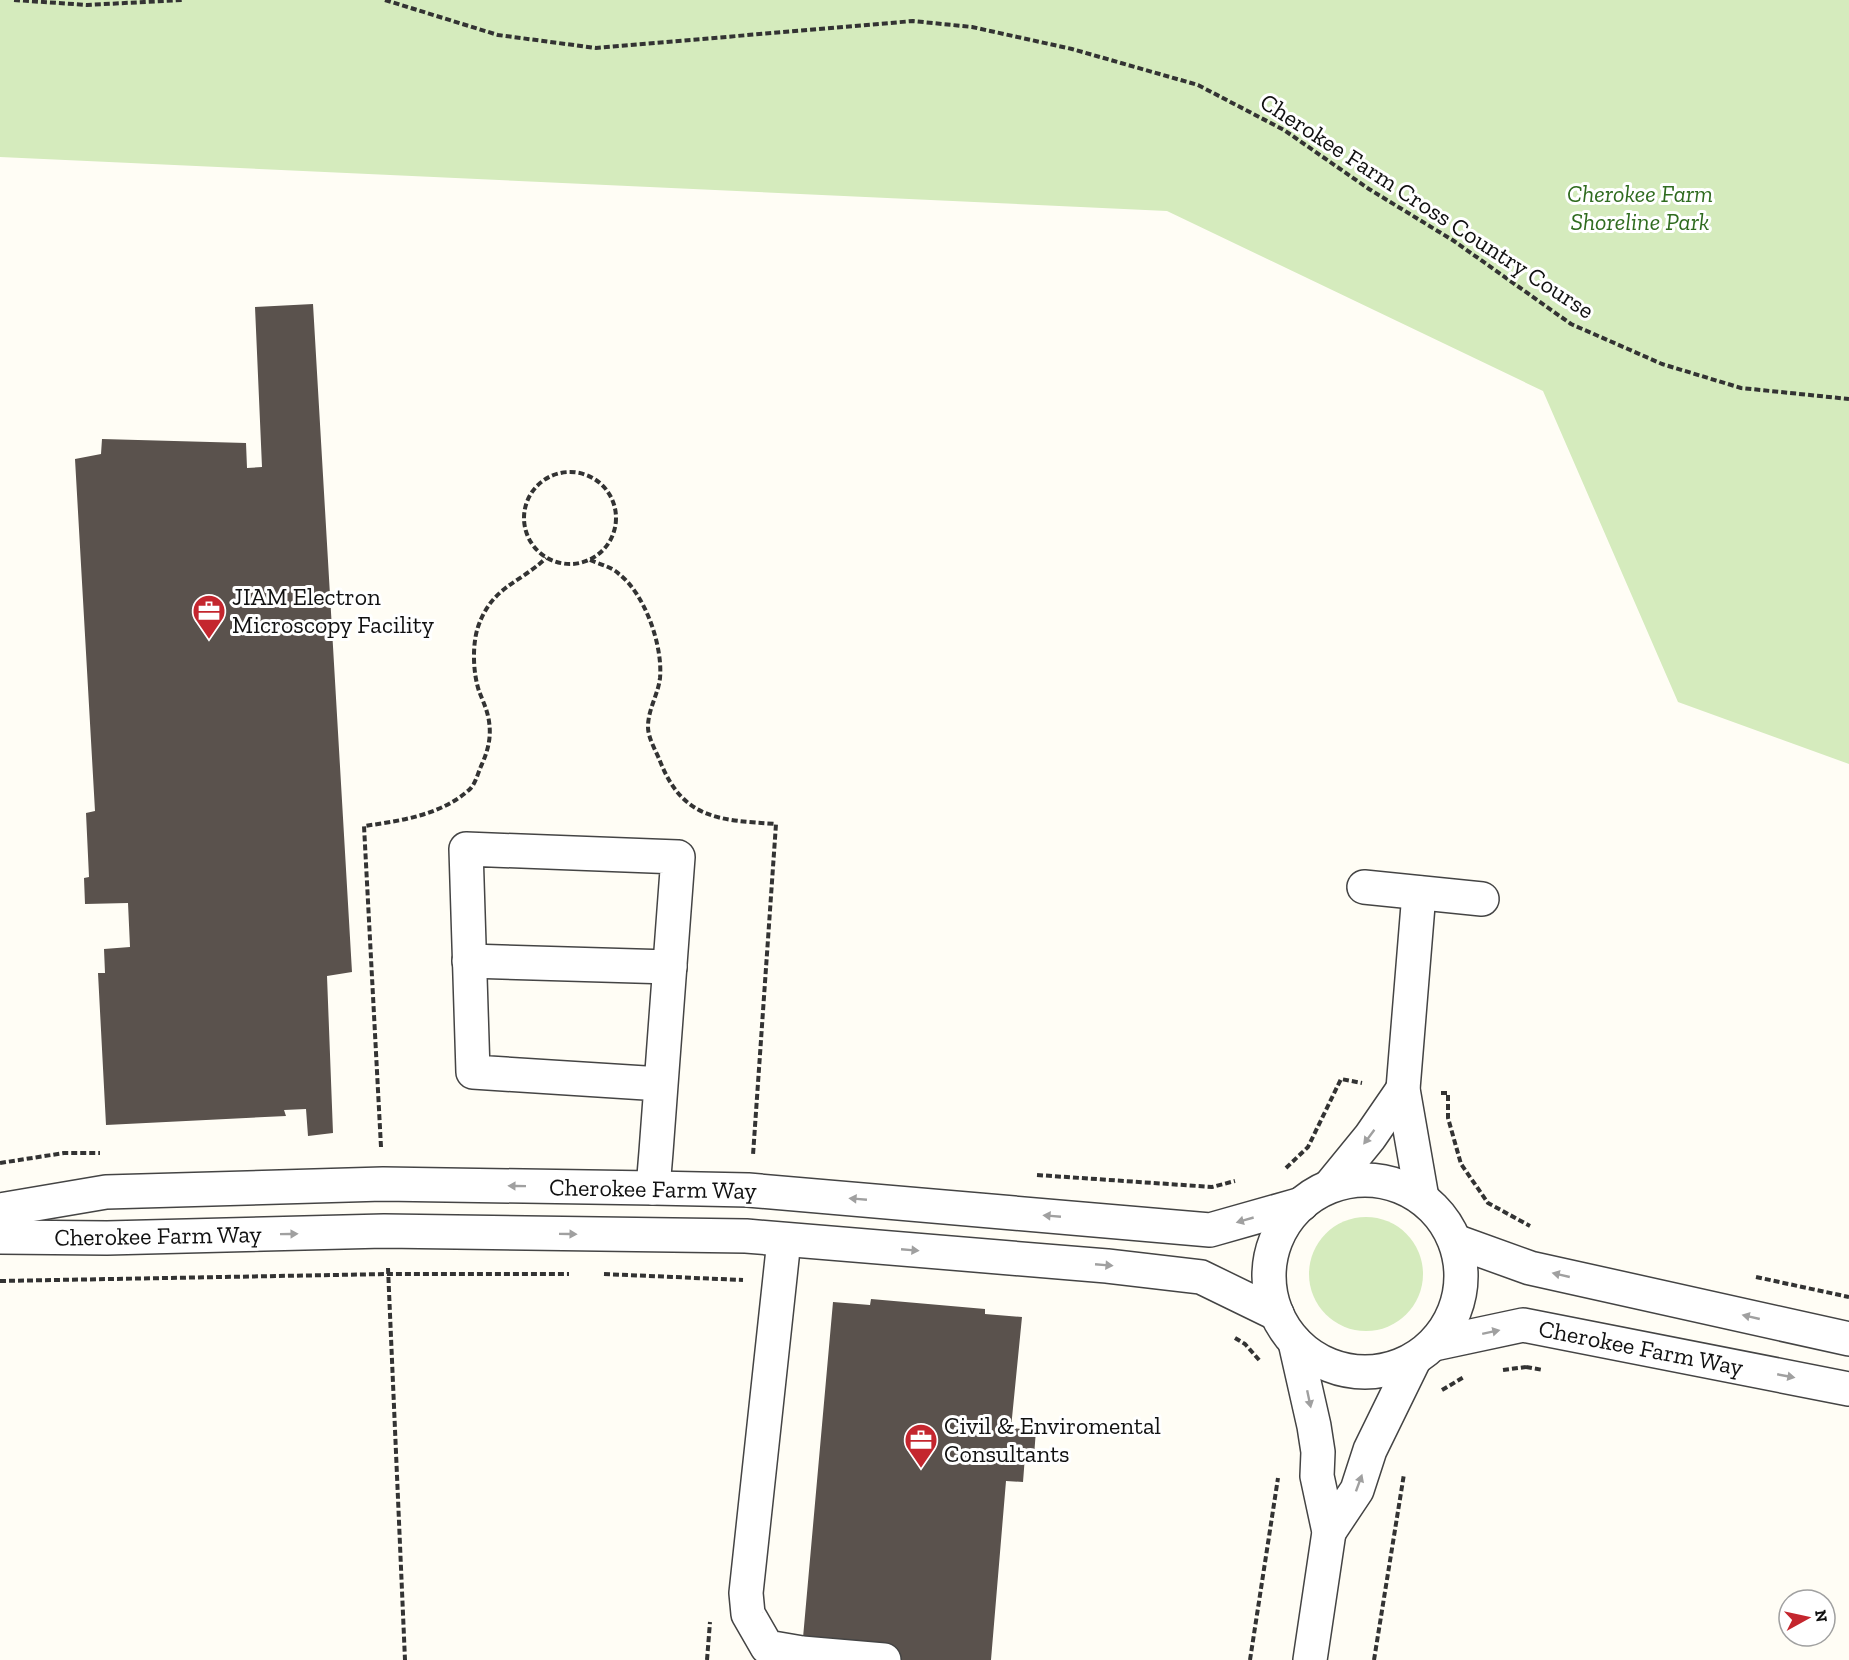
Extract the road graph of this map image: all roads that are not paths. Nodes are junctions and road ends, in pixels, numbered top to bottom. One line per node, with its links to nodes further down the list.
1 (1364, 887): 2 (street)
2 (1419, 892): 3 (street); 7 (street)
3 (1482, 899)
4 (469, 961): 5 (street); 5 (street); 6 (street)
5 (670, 967): 6 (street)
6 (661, 1084): 9 (street)
7 (1403, 1089): 8 (street, one-way to 8); 10 (street)
8 (1330, 1186): 10 (street); 11 (street)
9 (653, 1188): 11 (street, Cherokee Farm Way, one-way to 9); 12 (street, Cherokee Farm Way, one-way to 12)
10 (1422, 1198): 15 (street)
11 (1302, 1204): 16 (street)
12 (0, 1210)
13 (0, 1237): 14 (street, Cherokee Farm Way, one-way to 14)
14 (784, 1240): 16 (street, Cherokee Farm Way, one-way to 16); 22 (street)
15 (1455, 1241): 17 (street, one-way to 15); 19 (street)
16 (1277, 1314): 18 (street)
17 (1849, 1339)
18 (1296, 1342): 19 (street); 21 (street, one-way to 21)
19 (1424, 1352): 20 (street, Cherokee Farm Way, one-way to 20); 21 (street, one-way to 19)
20 (1849, 1389)
21 (1329, 1532): 23 (street)
22 (884, 1660)
23 (1310, 1660)

